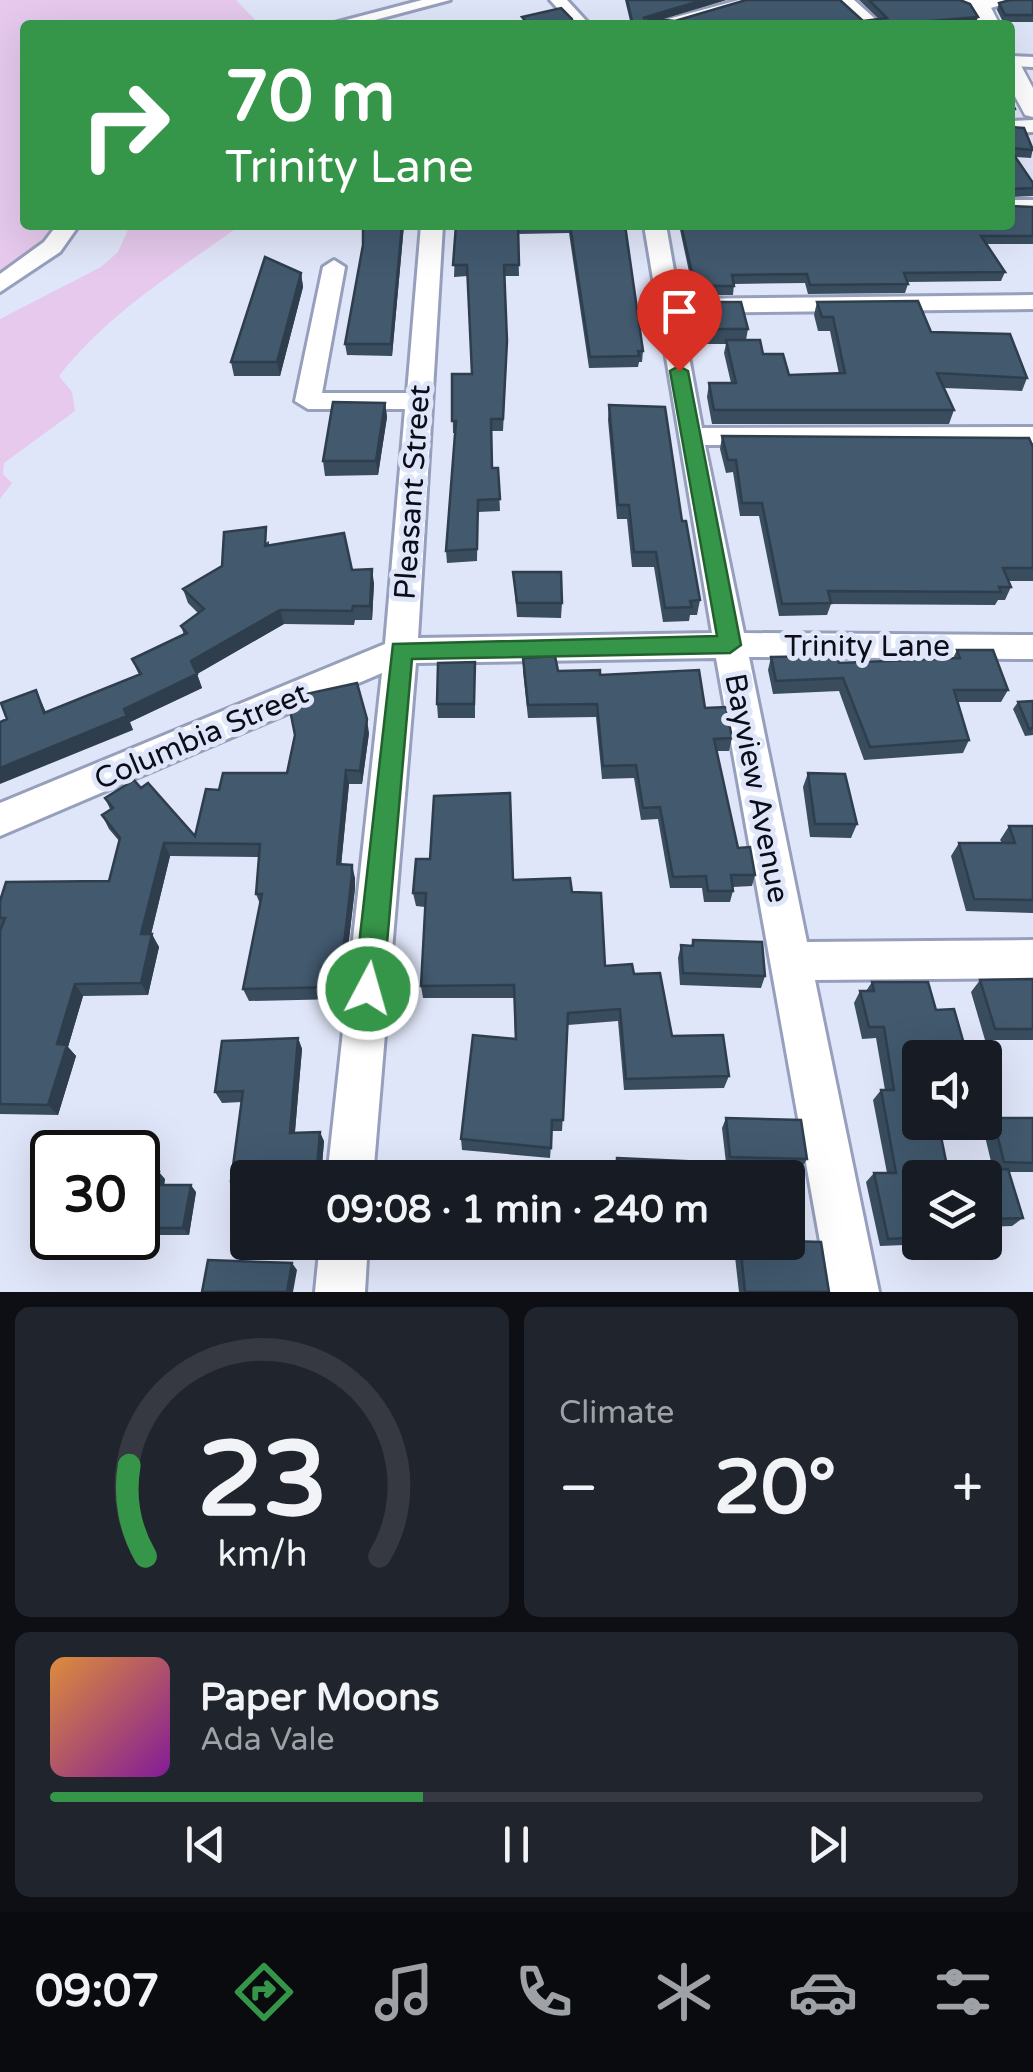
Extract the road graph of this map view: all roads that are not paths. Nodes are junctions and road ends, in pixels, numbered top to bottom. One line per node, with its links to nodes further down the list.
1 (442, 0): 8 (street)
2 (558, 0): 9 (street)
3 (760, 0): 10 (street)
4 (844, 0): 11 (street)
5 (957, 0): 7 (street)
6 (1011, 0): 7 (street)
7 (978, 3)
8 (356, 20)
9 (577, 20)
10 (675, 20)
11 (868, 20)
12 (1015, 73): 13 (street)
13 (1033, 110)
14 (64, 230): 18 (street)
15 (432, 230): 21 (street, Pleasant Street)
16 (655, 230): 20 (street, Bayview Avenue)
17 (334, 266): 21 (street)
18 (0, 285)
19 (1033, 302): 20 (street)
20 (668, 306): 23 (street, Bayview Avenue)
21 (418, 401): 26 (street, Pleasant Street)
22 (1033, 434): 23 (street)
23 (690, 437): 24 (street, Bayview Avenue)
24 (730, 645): 25 (street, Trinity Lane); 26 (street, Trinity Lane); 29 (street, Bayview Avenue)
25 (1033, 648)
26 (401, 650): 27 (street, Columbia Street); 30 (street, Pleasant Street)
27 (0, 821)
28 (1033, 959): 29 (street)
29 (791, 961): 33 (street, Bayview Avenue)
30 (352, 1160)
31 (343, 1260): 32 (street)
32 (340, 1292)
33 (854, 1292)

